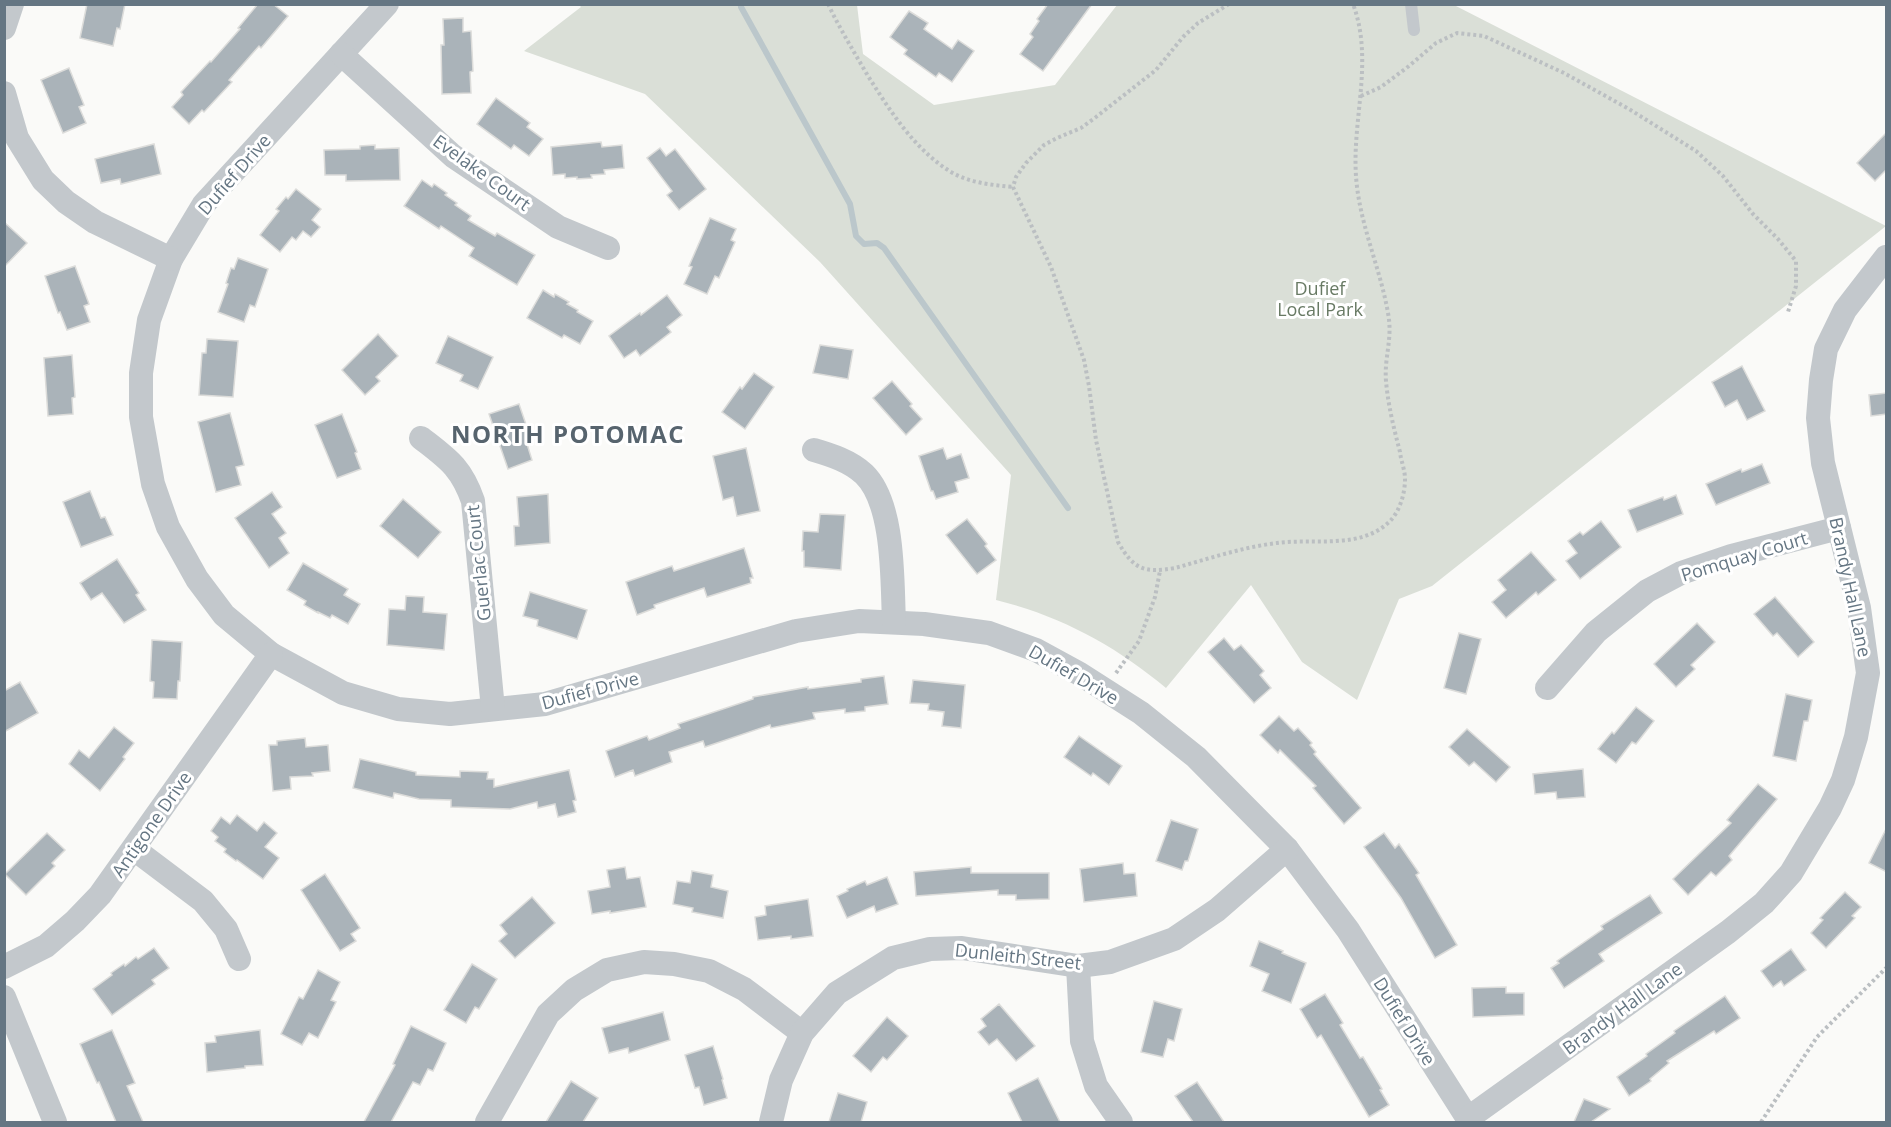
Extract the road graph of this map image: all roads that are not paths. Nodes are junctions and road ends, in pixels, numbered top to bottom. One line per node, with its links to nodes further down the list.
1 (12, 4): 4 (street)
2 (387, 4): 6 (street, Dufief Drive)
3 (1411, 4): 5 (lane)
4 (4, 27)
5 (1414, 30)
6 (341, 54): 8 (street, Evelake Court); 10 (street, Dufief Drive)
7 (4, 93): 10 (street)
8 (608, 248)
9 (1887, 257): 13 (street, Brandy Hall Lane)
10 (171, 259): 15 (street, Dufief Drive)
11 (421, 438): 18 (street, Guerlac Court)
12 (814, 450): 14 (street)
13 (1839, 528): 16 (street, Brandy Hall Lane); 17 (street, Pomquay Court)
14 (894, 622): 18 (street, Dufief Drive); 20 (street, Dufief Drive)
15 (271, 654): 18 (street, Dufief Drive); 19 (street, Antigone Drive)
16 (1877, 673): 26 (street, Brandy Hall Lane)
17 (1547, 688)
18 (493, 709)
19 (134, 849): 21 (street); 23 (street, Antigone Drive)
20 (1287, 849): 22 (street, Dunleith Street); 26 (street, Dufief Drive)
21 (239, 959)
22 (1078, 966): 25 (street, Dunleith Street); 30 (street)
23 (4, 967)
24 (4, 997): 27 (street)
25 (802, 1033): 28 (street); 29 (street, Dunleith Street)
26 (1469, 1120)
27 (55, 1122)
28 (487, 1122)
29 (771, 1122)
30 (1121, 1122)

